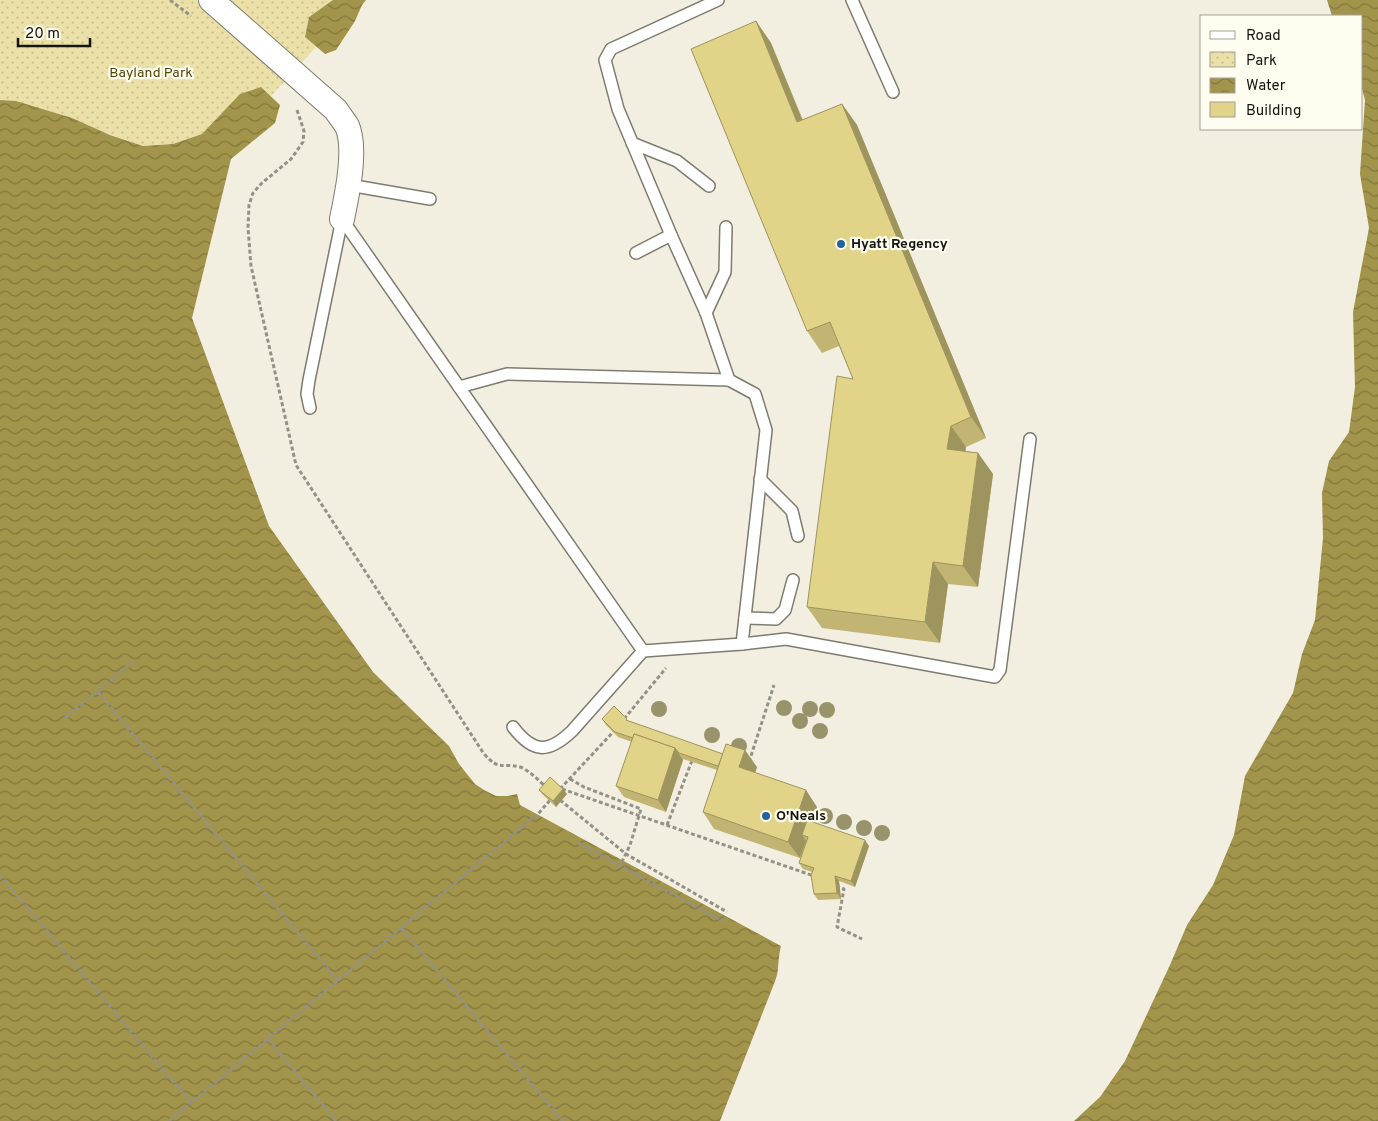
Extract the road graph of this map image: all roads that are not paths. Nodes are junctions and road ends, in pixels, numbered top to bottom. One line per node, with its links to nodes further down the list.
1 (211, 0): 6 (street)
2 (718, 0): 5 (lane)
3 (852, 0): 4 (lane)
4 (893, 92)
5 (632, 143): 7 (lane); 11 (lane)
6 (349, 185): 8 (lane); 9 (street)
7 (709, 186)
8 (430, 199)
9 (342, 219): 15 (lane); 16 (lane)
10 (726, 227): 13 (lane)
11 (671, 235): 12 (lane); 13 (lane)
12 (636, 253)
13 (706, 313): 14 (lane)
14 (729, 380): 15 (lane); 18 (lane)
15 (459, 387): 23 (lane)
16 (310, 408)
17 (1030, 439): 22 (lane)
18 (760, 479): 19 (lane); 21 (lane)
19 (798, 536)
20 (793, 580): 21 (lane)
21 (745, 618): 22 (lane)
22 (742, 644): 23 (lane)
23 (643, 651): 24 (lane)
24 (513, 728)

